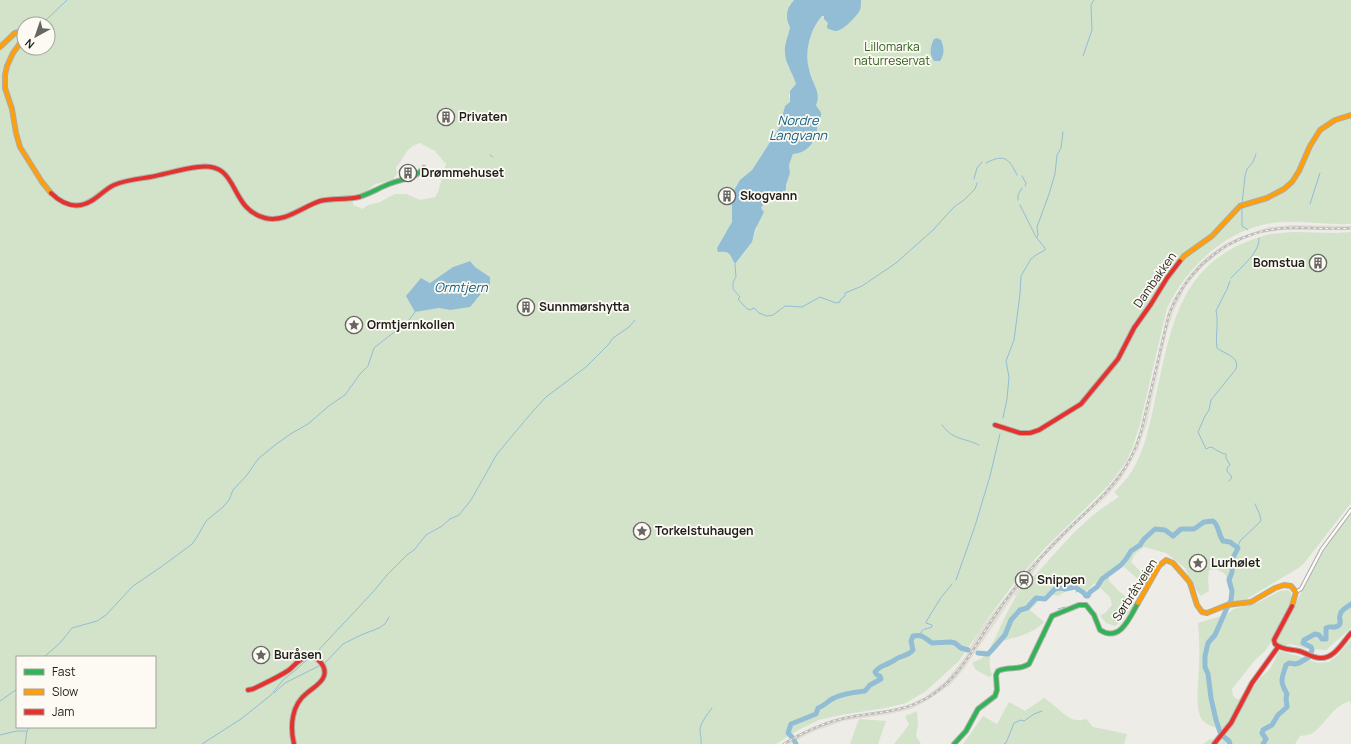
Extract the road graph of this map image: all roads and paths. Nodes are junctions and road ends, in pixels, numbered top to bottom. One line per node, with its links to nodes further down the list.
1 (0, 47): 3 (street)
2 (1351, 115): 4 (street, Dambakken)
3 (424, 168)
4 (995, 425)
5 (1351, 510): 6 (street)
6 (1296, 592): 8 (street); 11 (street, Sørbråtveien)
7 (1351, 633): 8 (street)
8 (1278, 647): 12 (street)
9 (248, 690): 10 (street)
10 (294, 744)
11 (954, 744)
12 (1214, 744)

